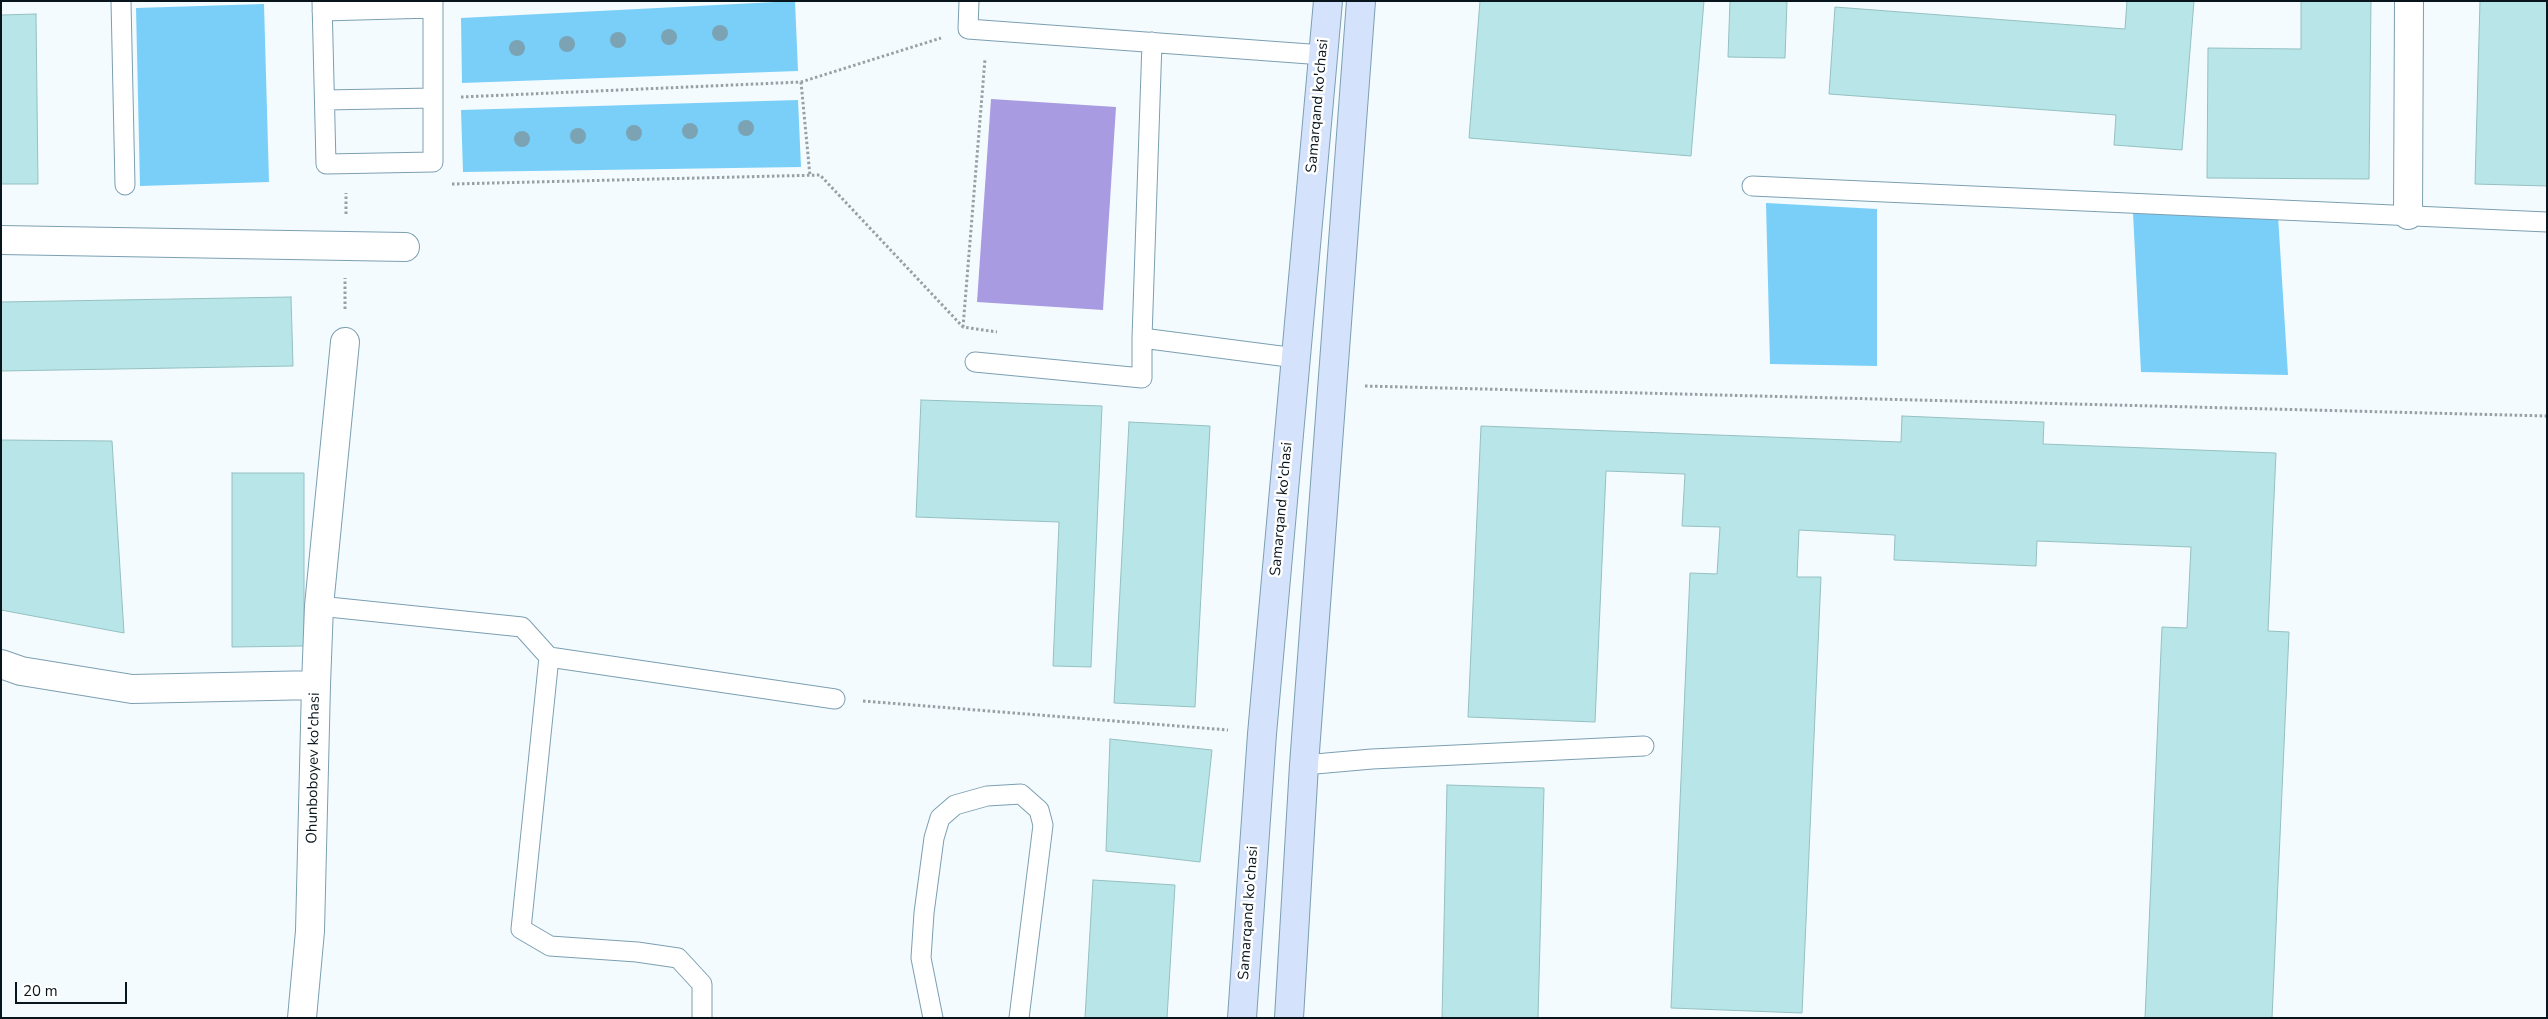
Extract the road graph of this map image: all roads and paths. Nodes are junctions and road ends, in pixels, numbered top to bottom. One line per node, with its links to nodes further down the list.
1 (121, 1): 18 (lane)
2 (968, 1): 8 (lane)
3 (1328, 1): 11 (main road, Samarqand ko'chasi)
4 (1361, 1): 31 (main road)
5 (2410, 1): 20 (street)
6 (433, 5): 7 (lane); 13 (lane)
7 (322, 6): 14 (lane)
8 (968, 29): 9 (lane); 12 (path)
9 (987, 31): 10 (lane); 25 (path)
10 (1152, 42): 11 (lane); 27 (lane)
11 (1323, 55): 29 (main road, Samarqand ko'chasi)
12 (801, 82): 13 (path); 16 (path)
13 (433, 98): 14 (lane); 15 (lane)
14 (325, 100): 15 (lane)
15 (345, 163): 23 (path)
16 (810, 176): 17 (path); 25 (path)
17 (444, 184)
18 (125, 186)
19 (1752, 186): 20 (lane)
20 (2408, 215): 21 (lane)
21 (2547, 222)
22 (1, 240): 23 (street)
23 (345, 246): 24 (street); 28 (path)
24 (405, 247)
25 (963, 327): 26 (path)
26 (1001, 333)
27 (1142, 338): 29 (lane); 30 (lane)
28 (345, 342): 33 (street)
29 (1296, 358): 45 (main road, Samarqand ko'chasi)
30 (975, 362)
31 (1332, 385): 32 (path); 40 (main road)
32 (2547, 416)
33 (319, 606): 34 (lane); 36 (street)
34 (549, 657): 37 (lane); 42 (lane)
35 (1, 664): 36 (street, Ohunboboyev ko'chasi)
36 (316, 685): 41 (street, Ohunboboyev ko'chasi)
37 (835, 699): 38 (path)
38 (1232, 730)
39 (1644, 746): 40 (lane)
40 (1304, 765): 46 (main road)
41 (302, 1018)
42 (702, 1018)
43 (933, 1018): 44 (lane)
44 (1019, 1018)
45 (1242, 1018)
46 (1289, 1018)

